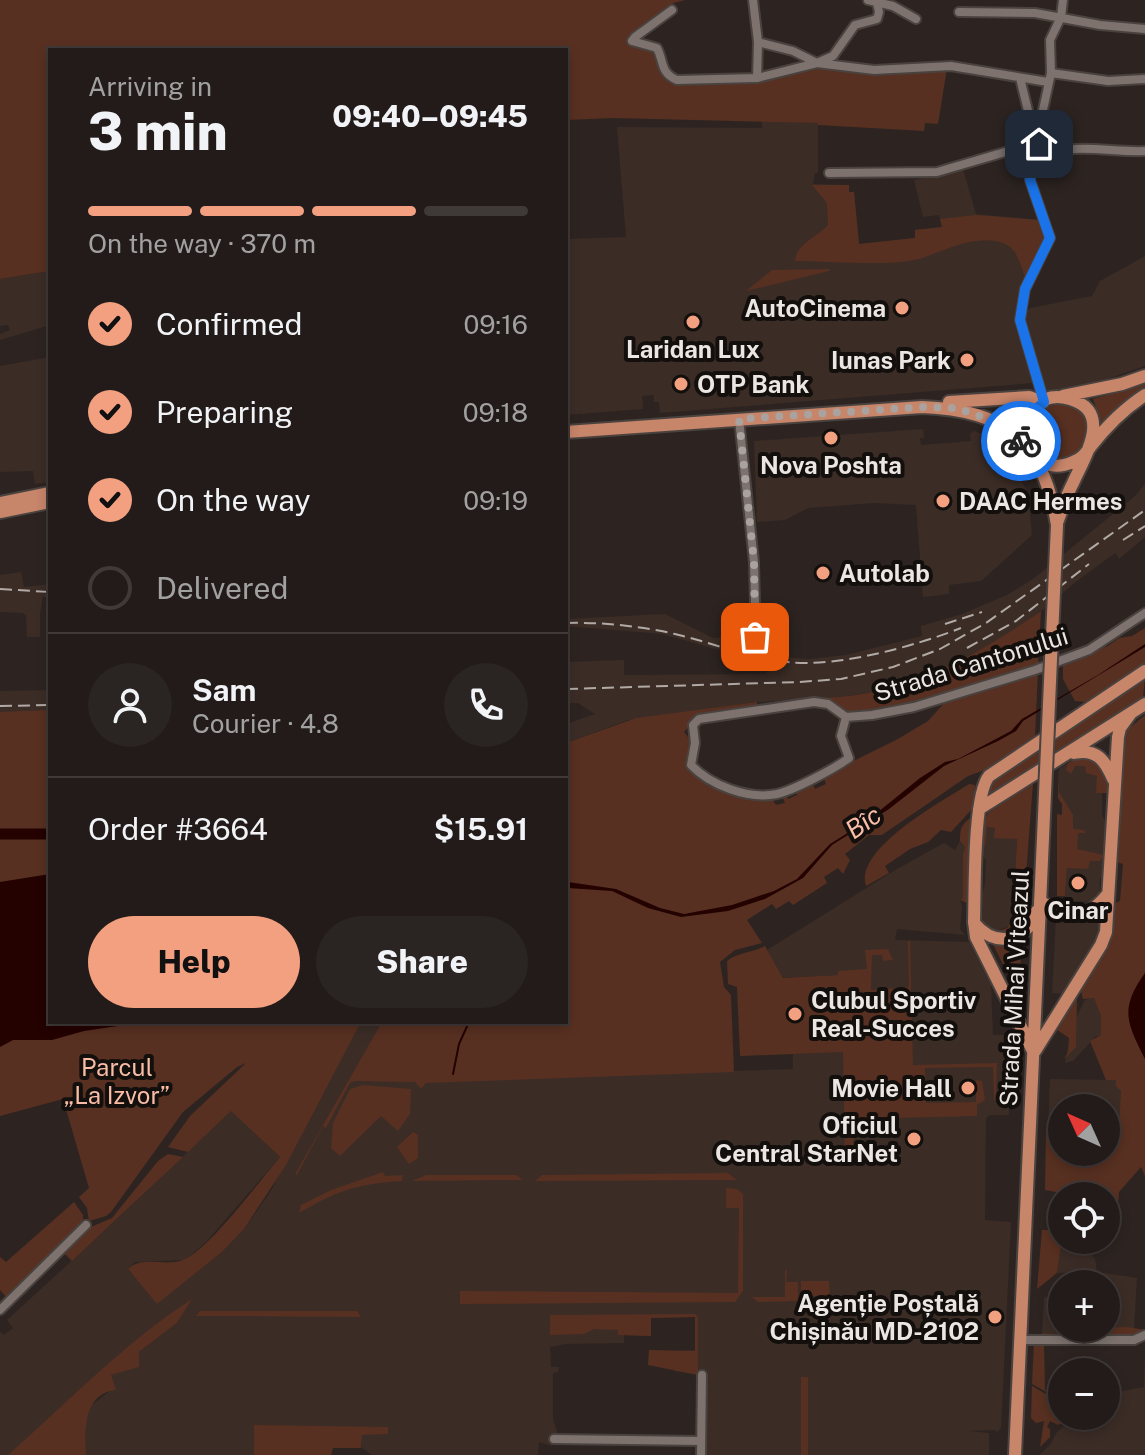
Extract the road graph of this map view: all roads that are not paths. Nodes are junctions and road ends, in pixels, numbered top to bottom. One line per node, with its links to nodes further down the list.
1 (753, 0): 9 (street)
2 (1063, 0): 6 (street)
3 (872, 2): 7 (street); 10 (street)
4 (672, 10): 12 (street)
5 (959, 12): 6 (street)
6 (1061, 17): 8 (street); 11 (street)
7 (916, 19)
8 (1145, 29)
9 (758, 42): 10 (street); 12 (street)
10 (817, 63): 12 (street); 13 (street)
11 (1050, 77): 13 (street); 14 (street); 15 (street)
12 (757, 78)
13 (1020, 78): 15 (street)
14 (1144, 79)
15 (1036, 143): 16 (street); 18 (street); 19 (street)
16 (1071, 150): 17 (street); 18 (street)
17 (1145, 151)
18 (1031, 163): 22 (street)
19 (829, 173)
20 (1145, 376): 22 (main road)
21 (1145, 395): 26 (main road)
22 (1048, 400): 23 (main road); 26 (main road); 27 (main road)
23 (922, 407): 24 (main road); 27 (main road)
24 (739, 419): 25 (main road); 34 (street)
25 (568, 432)
26 (1091, 446): 27 (main road); 32 (main road, Strada Mihai Viteazul)
27 (1033, 452): 32 (main road, Strada Mihai Viteazul)
28 (48, 493): 30 (main road)
29 (48, 502): 31 (main road)
30 (0, 503)
31 (0, 512)
32 (1057, 524): 43 (main road, Strada Mihai Viteazul, bridge)
33 (1145, 613): 38 (street, Strada Cantonului)
34 (756, 644)
35 (1145, 671): 41 (main road)
36 (1145, 704): 37 (main road)
37 (1131, 713): 39 (main road); 40 (main road)
38 (846, 717): 38 (street, Strada Cantonului)
39 (1063, 757): 40 (main road); 41 (main road)
40 (1114, 783): 42 (main road)
41 (979, 815): 44 (main road)
42 (1107, 895): 43 (main road); 45 (main road)
43 (1040, 901): 44 (main road); 45 (main road, Strada Mihai Viteazul)
44 (974, 922): 45 (main road)
45 (1034, 1054): 49 (main road, Strada Mihai Viteazul)
46 (86, 1225): 47 (street)
47 (0, 1310)
48 (1145, 1335): 49 (street)
49 (1020, 1340): 54 (main road, Strada Mihai Viteazul)
50 (702, 1375): 52 (street)
51 (554, 1439): 52 (street)
52 (701, 1441): 53 (street)
53 (701, 1455)
54 (1015, 1455)

